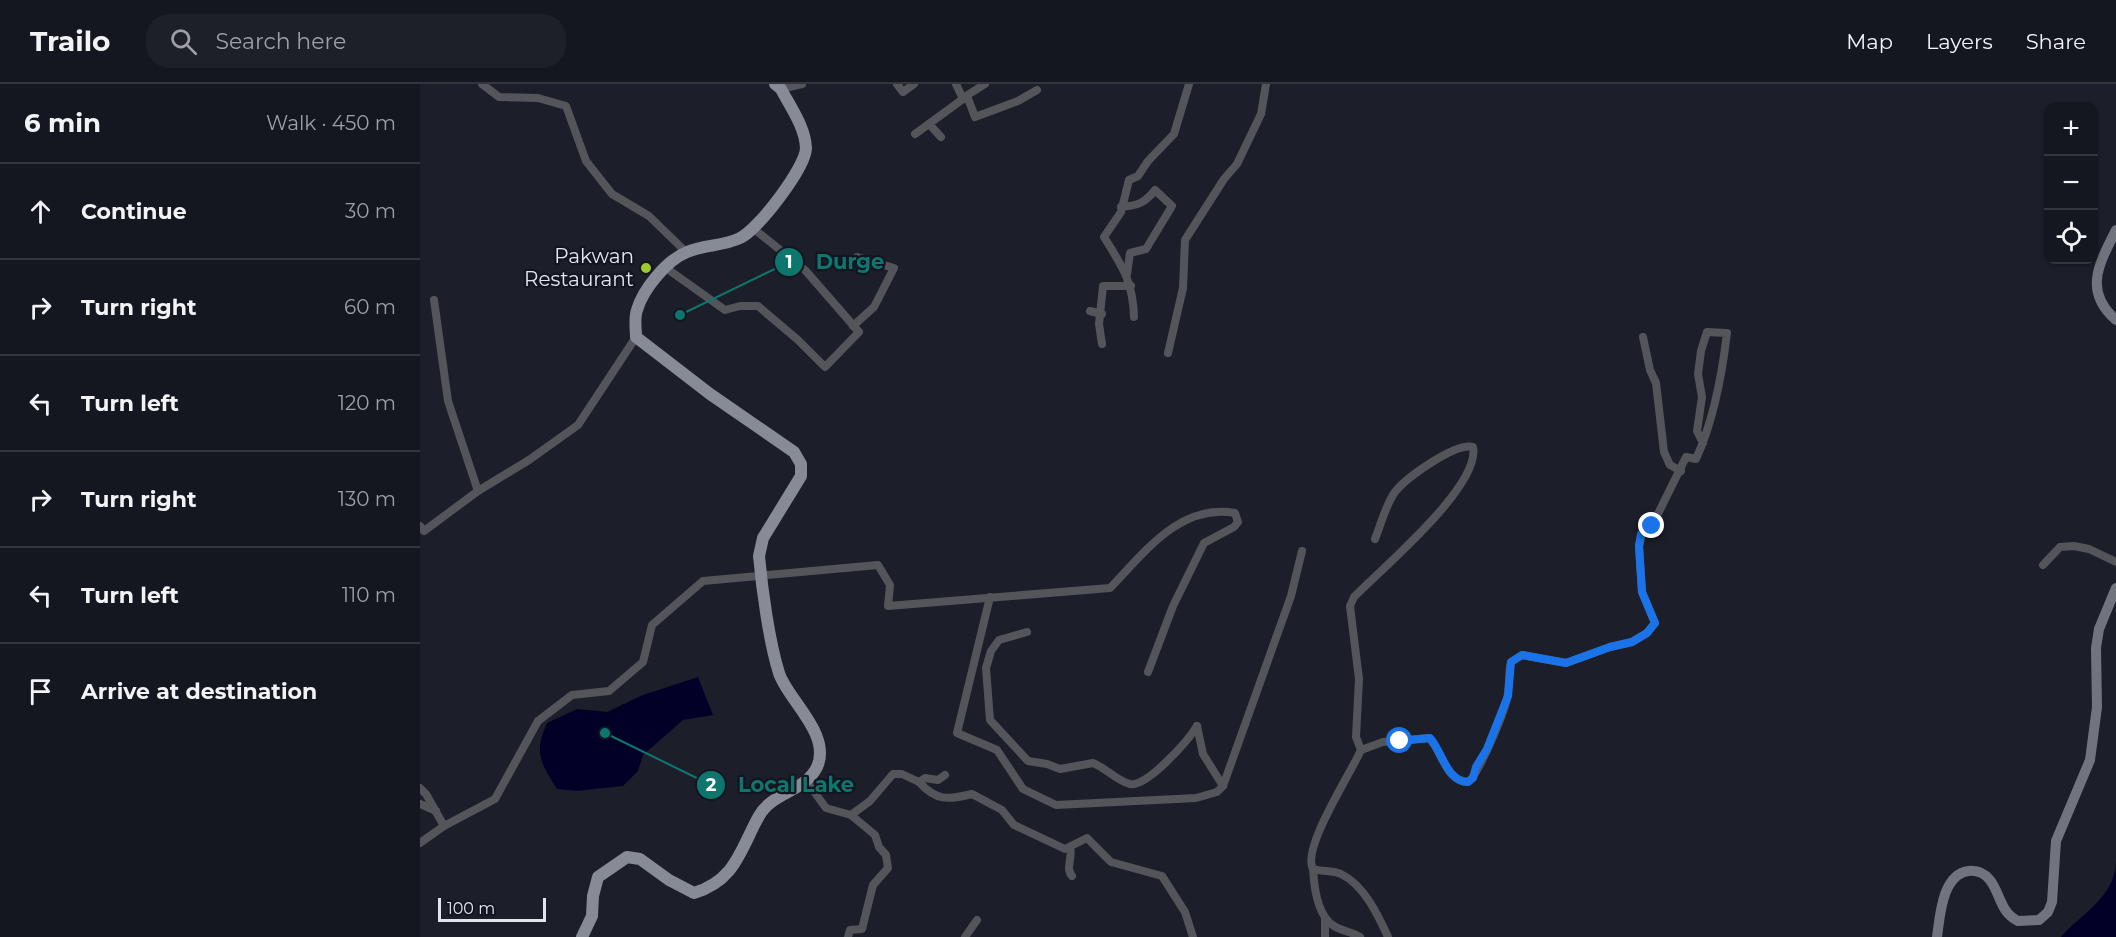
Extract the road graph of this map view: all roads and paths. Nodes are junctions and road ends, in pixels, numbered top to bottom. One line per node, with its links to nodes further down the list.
1 (482, 84): 18 (street)
2 (802, 84): 9 (street)
3 (897, 84): 4 (street)
4 (914, 84)
5 (956, 84): 11 (street)
6 (985, 84): 11 (street)
7 (1189, 84): 15 (street)
8 (1266, 84): 32 (street)
9 (778, 87): 16 (main road)
10 (1037, 90): 11 (street)
11 (965, 97): 12 (street)
12 (929, 124): 13 (street); 14 (street)
13 (915, 134)
14 (941, 137)
15 (1121, 207): 21 (street); 21 (street)
16 (753, 229): 18 (main road); 28 (street)
17 (2116, 230): 27 (main road)
18 (686, 252): 20 (main road)
19 (857, 257): 28 (street)
20 (666, 268): 28 (street); 29 (main road)
21 (1127, 273): 22 (street)
22 (1131, 286): 25 (street); 26 (street)
23 (434, 300): 35 (street)
24 (1090, 311): 25 (street)
25 (1102, 314): 31 (street)
26 (1134, 317)
27 (2116, 320)
28 (853, 326)
29 (636, 337): 35 (street); 41 (main road)
30 (1643, 337): 34 (street)
31 (1102, 344)
32 (1168, 353)
33 (1703, 444): 33 (street); 34 (street)
34 (1681, 471): 46 (street)
35 (478, 491): 36 (street)
36 (420, 526)
37 (1375, 539): 46 (street)
38 (1302, 550): 50 (street)
39 (2116, 562): 40 (street)
40 (2043, 566)
41 (761, 575): 43 (street); 48 (main road); 55 (street)
42 (2116, 588): 69 (main road)
43 (990, 597): 45 (street); 50 (street)
44 (1027, 632): 50 (street)
45 (1148, 672)
46 (1361, 750): 58 (street)
47 (945, 776): 49 (street)
48 (807, 782): 54 (street); 62 (main road)
49 (919, 782): 54 (street); 57 (street)
50 (1223, 786)
51 (420, 788): 53 (street)
52 (420, 804): 53 (street)
53 (436, 811): 55 (street)
54 (851, 815): 63 (street)
55 (444, 826): 56 (street)
56 (420, 843)
57 (1070, 847): 59 (street); 65 (street)
58 (1313, 869): 60 (street); 68 (street)
59 (1072, 876)
60 (1325, 918): 66 (street); 67 (street)
61 (977, 920): 64 (street)
62 (582, 937)
63 (848, 937)
64 (965, 937)
65 (1193, 937)
66 (1325, 937)
67 (1360, 937)
68 (1388, 937)
69 (1937, 937)

